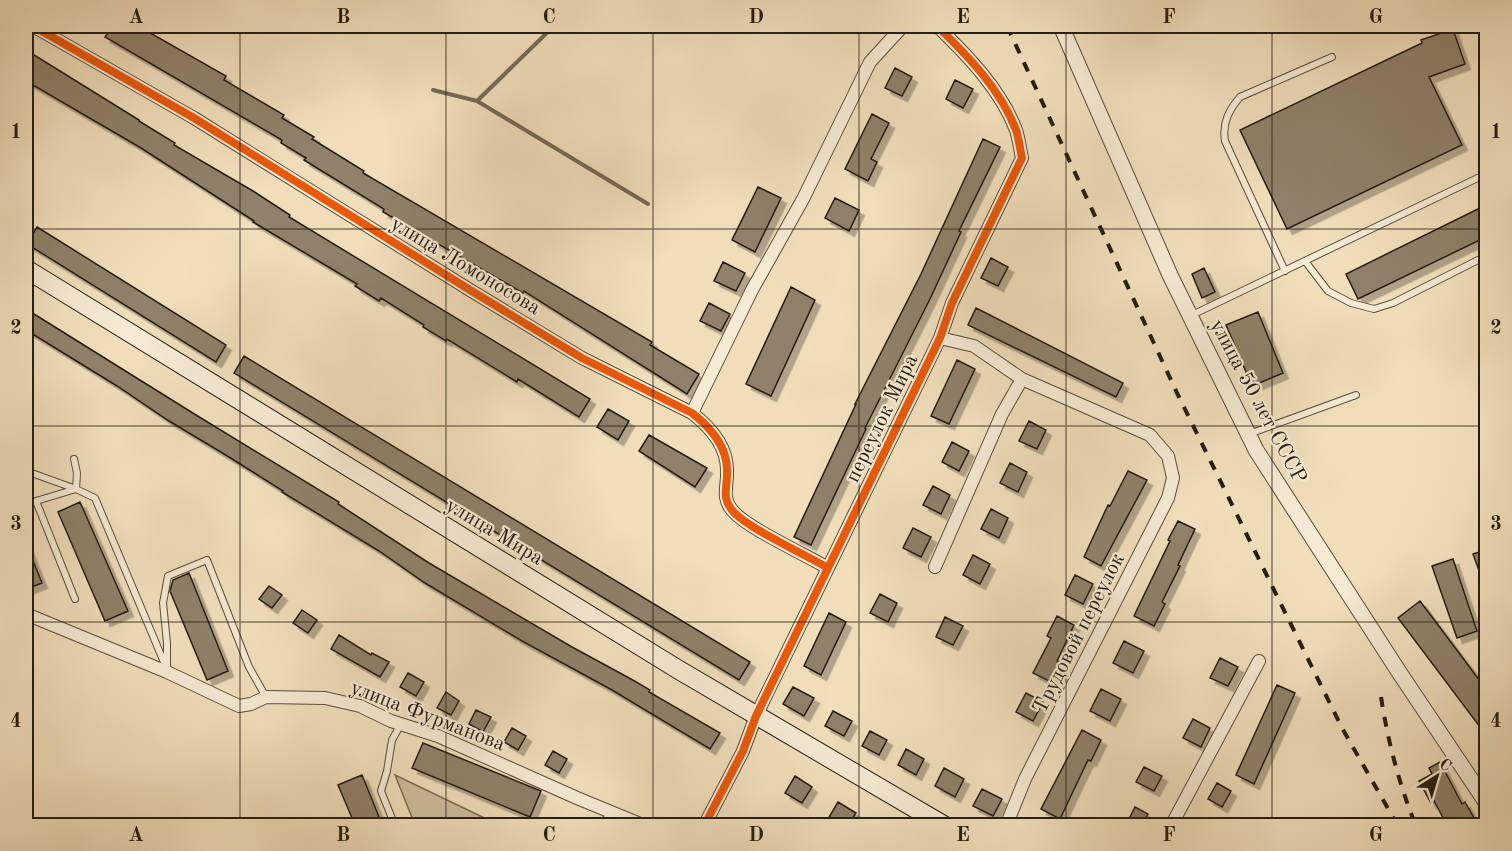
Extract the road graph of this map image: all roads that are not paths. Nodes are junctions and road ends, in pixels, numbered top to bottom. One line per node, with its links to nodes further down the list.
1 (33, 26): 15 (street, улица Ломоносова)
2 (903, 26): 15 (street)
3 (937, 26): 12 (street, переулок Мира)
4 (1061, 26): 11 (street, улица 50 лет СССР)
5 (1332, 57): 10 (lane)
6 (1486, 174): 8 (lane)
7 (1480, 259): 8 (lane)
8 (1305, 261): 10 (lane)
9 (26, 269): 30 (main road, улица Мира)
10 (1285, 271): 11 (lane)
11 (1190, 316): 16 (street, улица 50 лет СССР)
12 (940, 338): 13 (street, переулок Мира); 24 (street, переулок Мира)
13 (1022, 379): 17 (street, переулок Мира); 23 (street)
14 (1356, 394): 16 (lane)
15 (692, 413): 24 (street, улица Ломоносова)
16 (1248, 434): 32 (street, улица 50 лет СССР)
17 (1168, 456): 39 (street, Трудовой переулок)
18 (74, 459): 20 (lane)
19 (26, 471): 20 (lane)
20 (76, 489): 21 (lane); 28 (lane)
21 (36, 501): 22 (lane); 25 (lane)
22 (26, 504)
23 (935, 567)
24 (828, 568): 30 (street, переулок Мира)
25 (75, 599)
26 (26, 614): 28 (street, улица Фурманова)
27 (1259, 661): 40 (street)
28 (167, 672): 29 (street, улица Фурманова); 29 (lane)
29 (266, 697): 31 (street, улица Фурманова)
30 (756, 716): 37 (street); 38 (main road, улица Мира)
31 (401, 723): 33 (street, улица Фурманова); 34 (lane)
32 (1486, 802)
33 (616, 813): 35 (lane); 36 (street, улица Фурманова)
34 (395, 825)
35 (595, 825)
36 (645, 825)
37 (704, 825)
38 (945, 825)
39 (1006, 825)
40 (1171, 825)

